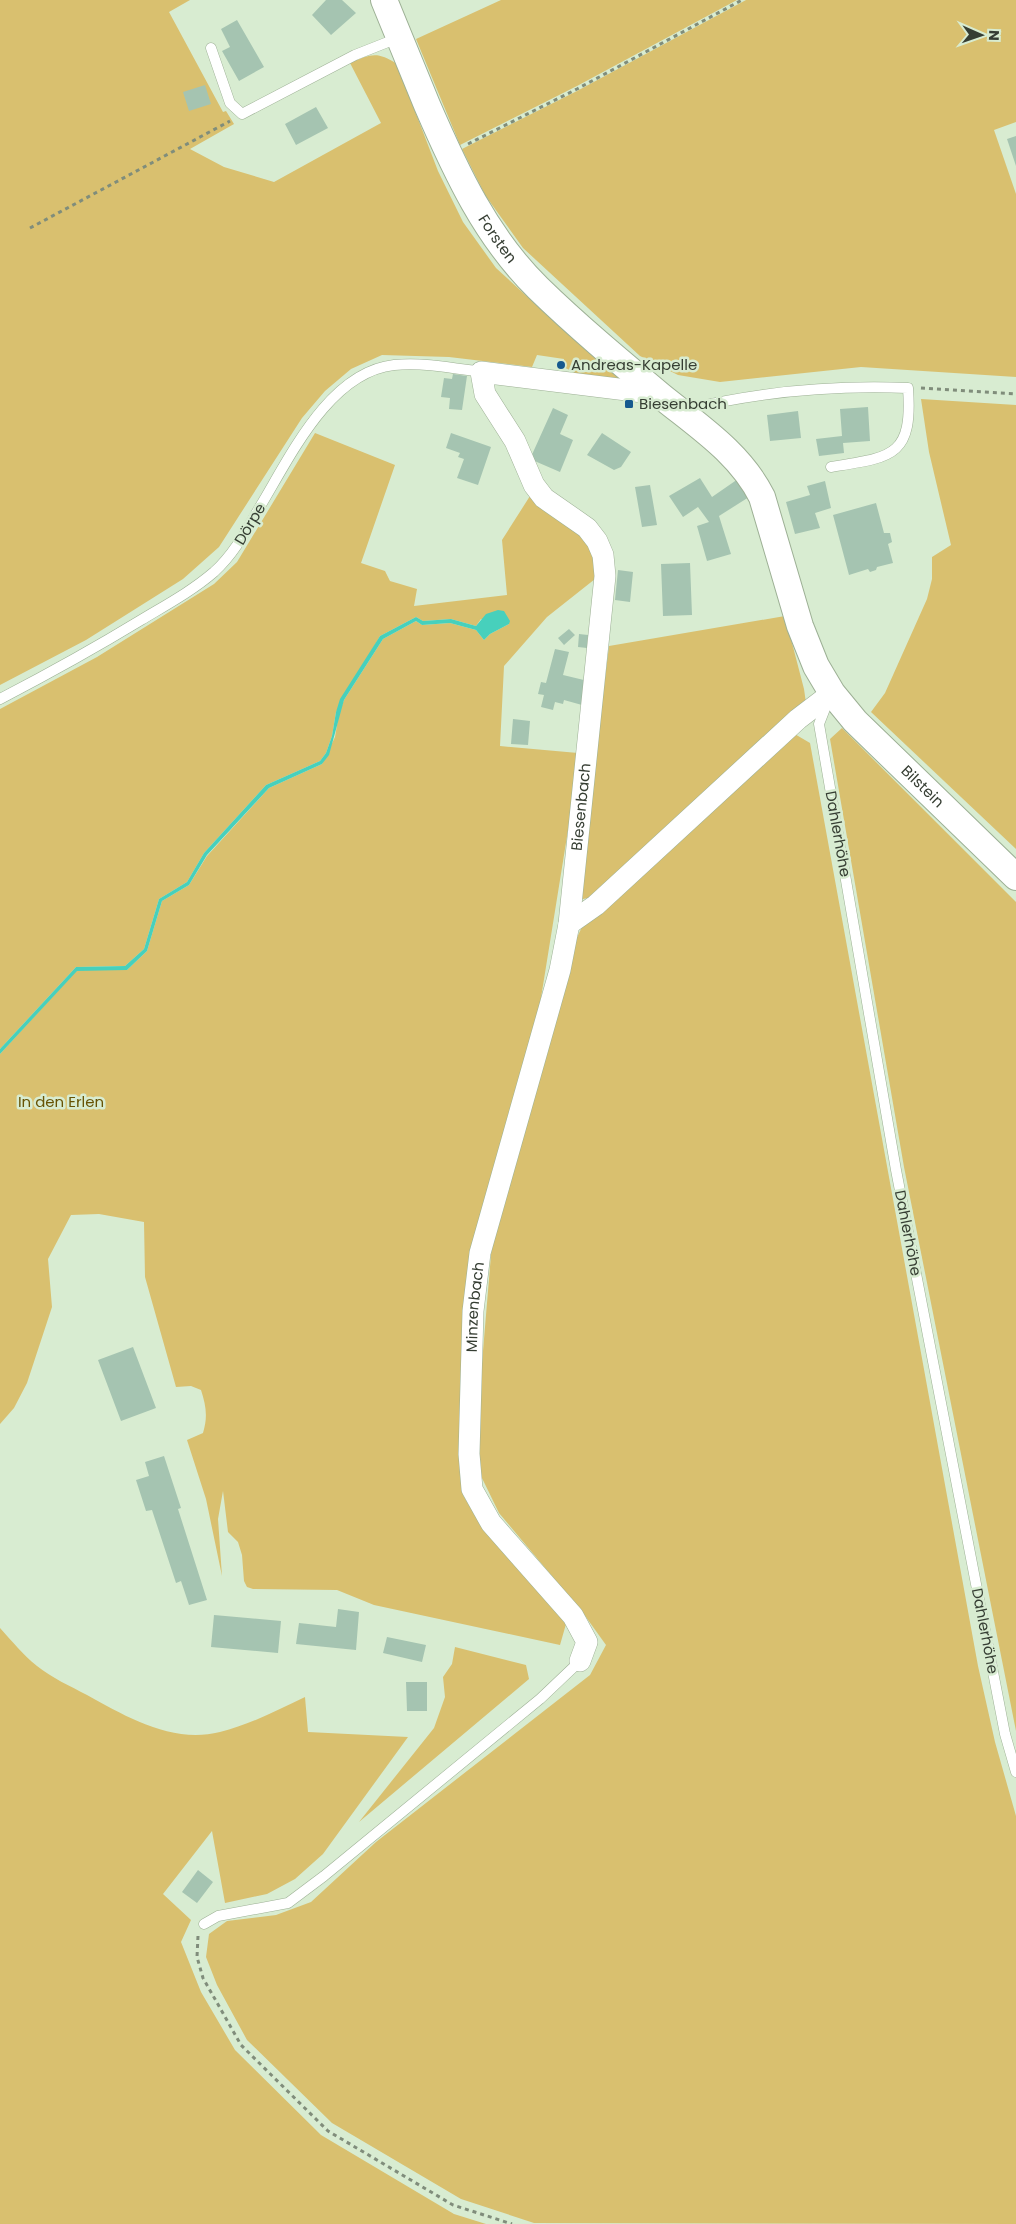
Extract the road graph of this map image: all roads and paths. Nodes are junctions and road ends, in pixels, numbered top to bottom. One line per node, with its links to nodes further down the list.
1 (384, 0): 3 (street, Forsten)
2 (742, 0): 6 (path)
3 (399, 37): 5 (lane); 6 (street, Forsten)
4 (211, 48): 5 (lane)
5 (242, 114): 7 (path)
6 (448, 154): 10 (street, Forsten)
7 (30, 228)
8 (481, 372): 10 (street); 15 (lane, Dörpe); 17 (street, Biesenbach)
9 (908, 388): 11 (path); 12 (lane); 13 (lane)
10 (659, 394): 12 (street)
11 (1016, 394)
12 (680, 411): 14 (street)
13 (831, 467)
14 (832, 693): 16 (street, Bilstein); 17 (street); 19 (lane, Dahlerhöhe)
15 (0, 699)
16 (1016, 877)
17 (569, 924): 18 (street, Minzenbach)
18 (580, 1661): 20 (lane)
19 (1016, 1772)
20 (204, 1924): 21 (path)
21 (512, 2224)

